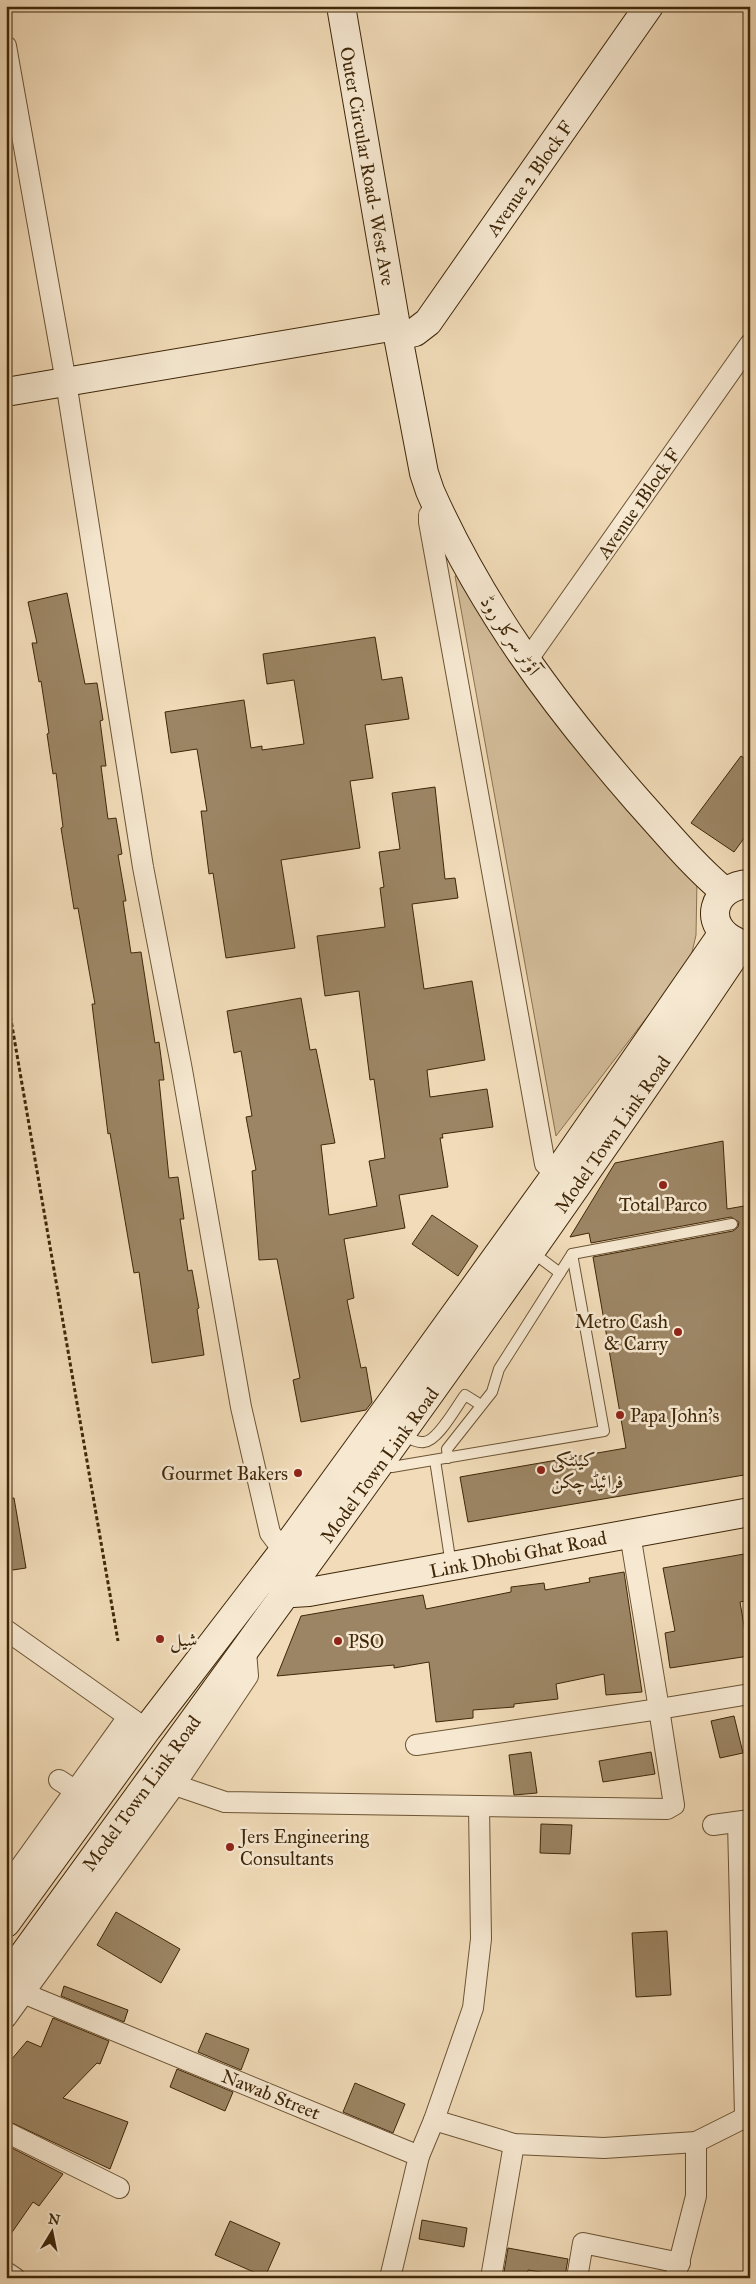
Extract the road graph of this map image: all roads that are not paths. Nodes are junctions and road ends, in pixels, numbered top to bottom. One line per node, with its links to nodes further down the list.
1 (340, 6): 4 (main road, Outer Circular Road- West Ave)
2 (649, 6): 4 (main road, Avenue 2 Block F)
3 (6, 46): 6 (street)
4 (397, 331): 6 (main road, Avenue 2 Block F); 8 (main road, آؤٹر سرکلر روڈ)
5 (750, 344): 9 (street, Avenue 1Block F)
6 (66, 382): 7 (main road, Avenue 2 Block F); 24 (street)
7 (6, 392)
8 (436, 506): 9 (main road, آؤٹر سرکلر روڈ); 12 (street)
9 (526, 662): 10 (main road, آؤٹر سرکلر روڈ)
10 (737, 888): 11 (main road)
11 (738, 940): 12 (main road, Model Town Link Road); 14 (main road, Model Town Link Road)
12 (557, 1173): 24 (main road, Model Town Link Road)
13 (732, 1224): 15 (lane)
14 (531, 1252): 16 (lane); 18 (main road, Model Town Link Road)
15 (572, 1254): 16 (lane); 19 (lane)
16 (560, 1272): 17 (lane)
17 (481, 1405): 18 (lane); 19 (lane)
18 (401, 1434): 20 (main road, Model Town Link Road)
19 (448, 1458): 21 (lane)
20 (382, 1460): 21 (lane); 25 (main road, Model Town Link Road)
21 (435, 1460): 26 (lane)
22 (750, 1512): 23 (main road, Link Dhobi Ghat Road)
23 (630, 1534): 26 (main road, Link Dhobi Ghat Road); 31 (street)
24 (285, 1549): 25 (street); 27 (main road, Model Town Link Road)
25 (308, 1563): 28 (main road, Model Town Link Road)
26 (451, 1567): 28 (main road, Link Dhobi Ghat Road)
27 (265, 1574): 28 (main road); 32 (main road, Model Town Link Road)
28 (288, 1590): 34 (main road, Model Town Link Road)
29 (6, 1630): 32 (street)
30 (750, 1694): 31 (street)
31 (659, 1709): 33 (street); 37 (street)
32 (138, 1723): 36 (street); 41 (main road, Model Town Link Road)
33 (416, 1745)
34 (165, 1778): 37 (street); 42 (main road, Model Town Link Road)
35 (59, 1780): 36 (street)
36 (76, 1791): 40 (street)
37 (479, 1806): 46 (street)
38 (744, 1821): 39 (street); 44 (street)
39 (713, 1825)
40 (6, 1887)
41 (6, 1923)
42 (12, 1986): 43 (street); 50 (street, Nawab Street)
43 (6, 2018)
44 (746, 2028): 45 (street)
45 (748, 2116): 48 (street)
46 (434, 2120): 49 (street); 50 (street)
47 (6, 2132): 51 (street)
48 (696, 2142): 49 (street); 52 (street)
49 (514, 2144): 56 (street)
50 (419, 2156): 55 (street)
51 (119, 2188)
52 (678, 2270): 57 (street)
53 (6, 2272): 54 (street)
54 (15, 2278)
55 (390, 2278)
56 (491, 2278)
57 (578, 2278)

